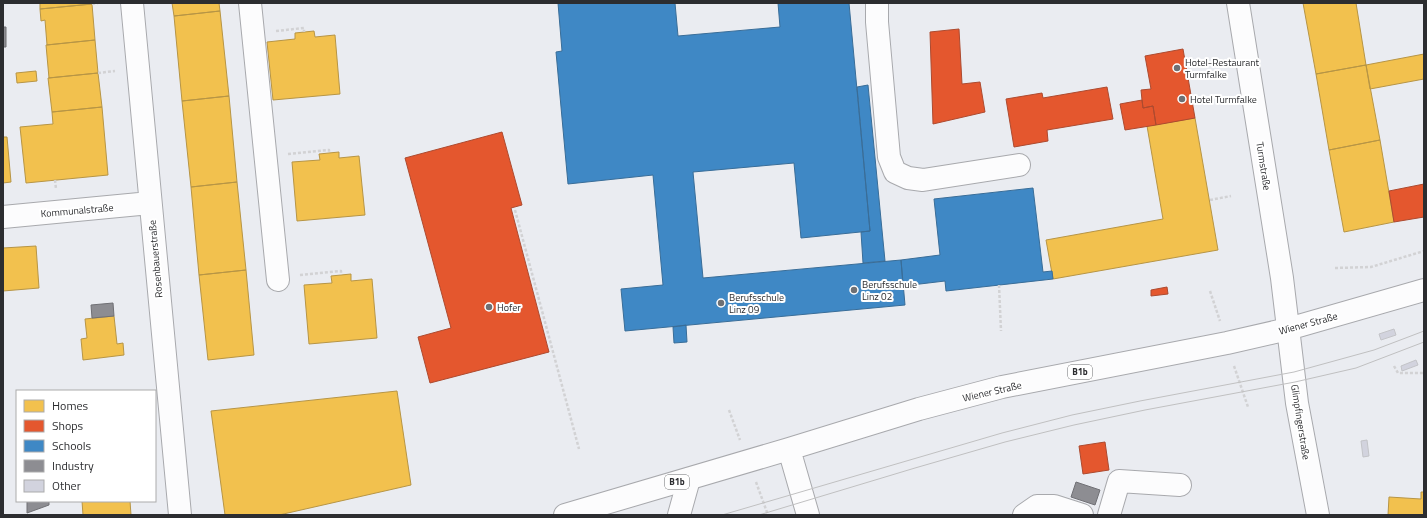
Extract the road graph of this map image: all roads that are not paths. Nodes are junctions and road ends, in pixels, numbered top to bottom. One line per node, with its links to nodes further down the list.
1 (132, 3): 6 (main road, Rosenbauerstraße)
2 (250, 3): 8 (main road)
3 (877, 3): 5 (main road)
4 (1238, 3): 10 (main road, Turmstraße)
5 (1019, 165)
6 (150, 203): 7 (main road, Kommunalstraße); 15 (main road, Rosenbauerstraße)
7 (3, 217)
8 (278, 279)
9 (1424, 290): 10 (main road, Wiener Straße / B1b)
10 (1288, 329): 11 (main road, Wiener Straße / B1b); 22 (main road, Glimpfingerstraße)
11 (790, 449): 12 (main road, Wiener Straße / B1b); 18 (main road)
12 (689, 479): 16 (main road, Wiener Straße / B1b); 17 (main road)
13 (1180, 485): 21 (main road)
14 (1053, 510): 19 (main road); 20 (main road)
15 (180, 515)
16 (565, 515)
17 (679, 515)
18 (808, 515)
19 (1024, 515)
20 (1082, 515)
21 (1109, 515)
22 (1318, 515)

